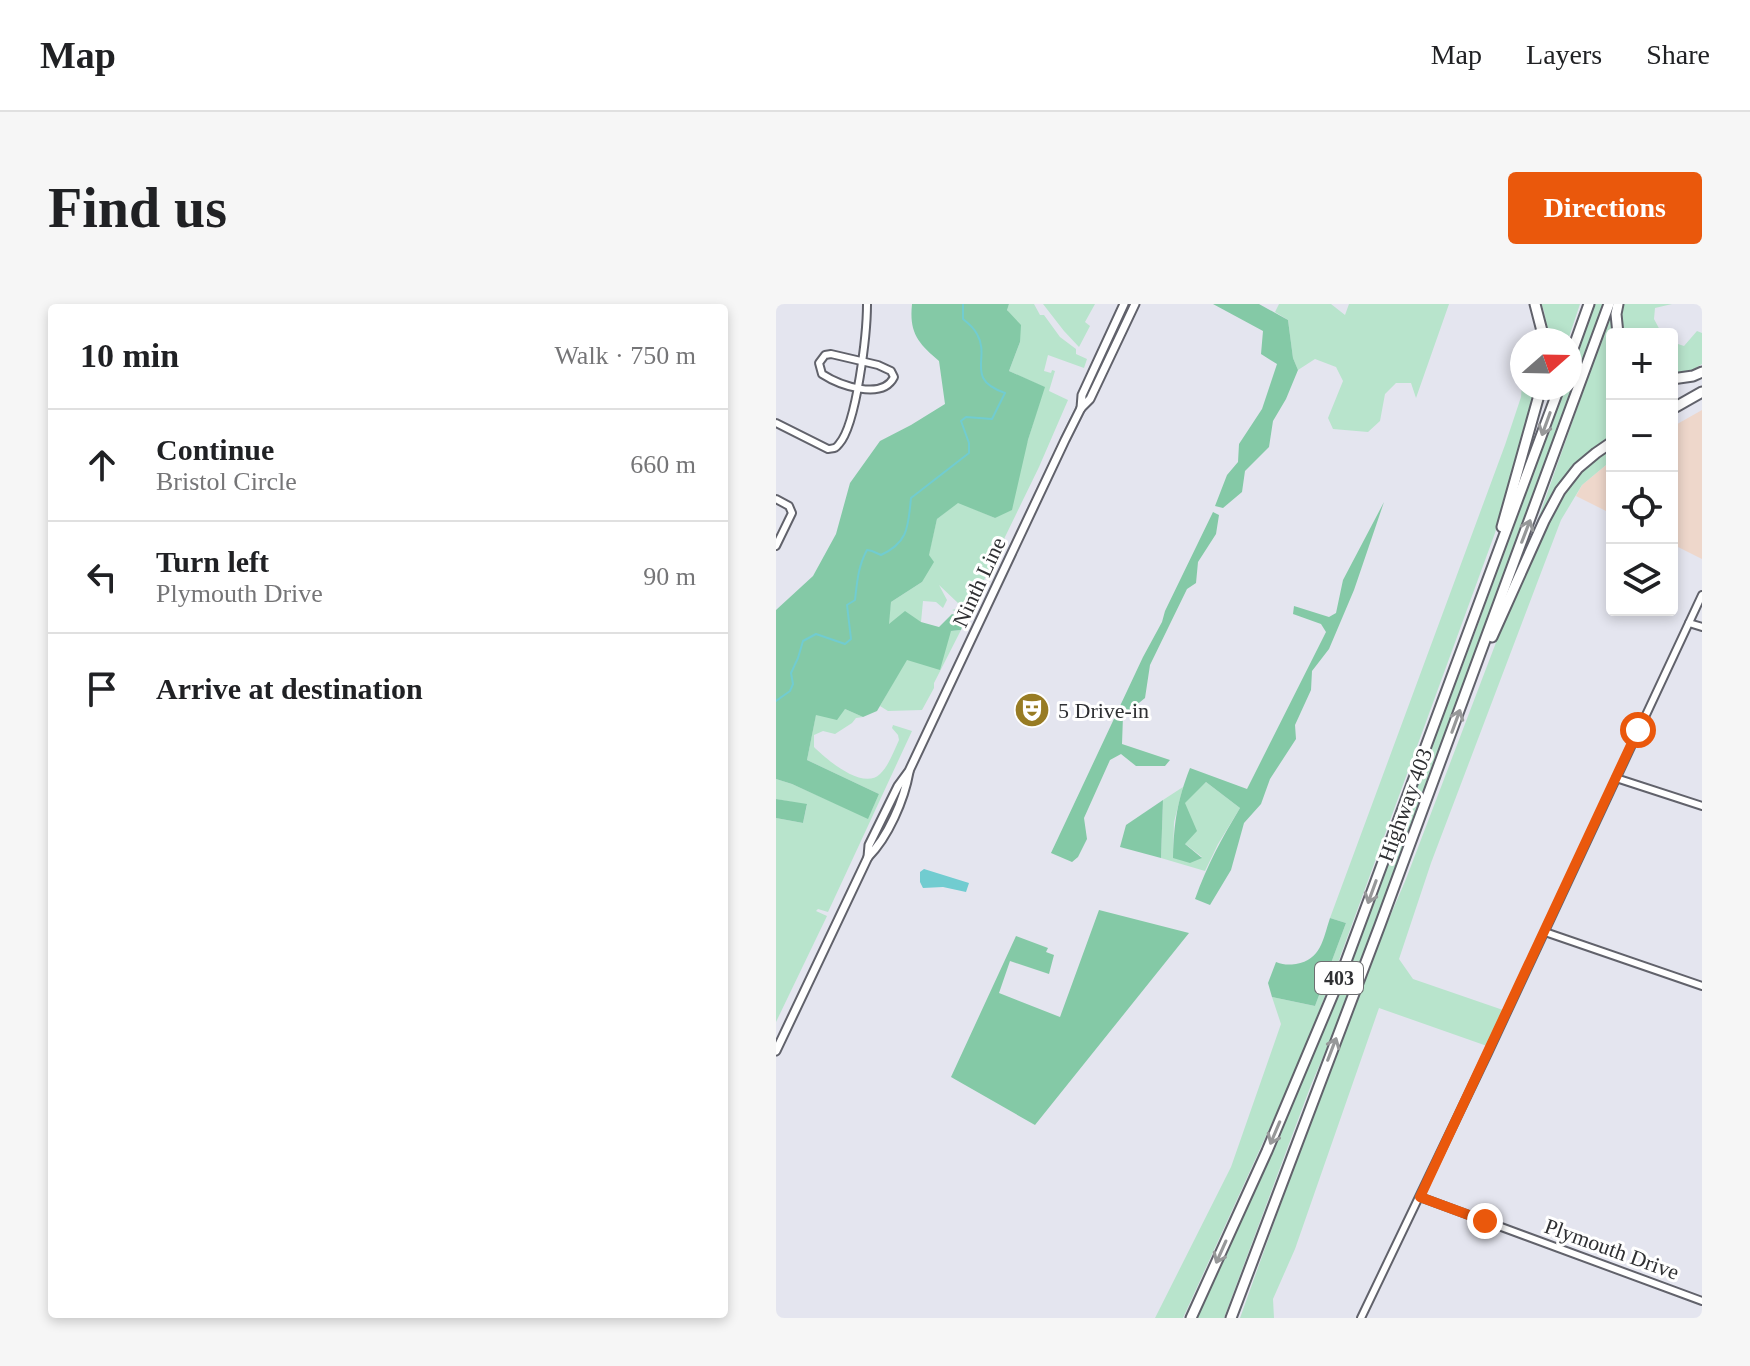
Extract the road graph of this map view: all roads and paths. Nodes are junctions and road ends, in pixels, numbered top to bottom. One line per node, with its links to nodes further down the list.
1 (867, 304): 11 (street)
2 (1124, 304): 19 (main road, Ninth Line)
3 (1135, 304): 19 (main road, Ninth Line)
4 (1535, 304): 8 (highway)
5 (1589, 304): 9 (highway)
6 (1609, 304): 28 (highway, Highway 403 / 403, one-way to 6)
7 (1618, 304): 10 (highway)
8 (1541, 328)
9 (1580, 328)
10 (1617, 328)
11 (862, 361): 14 (street); 14 (street); 14 (street)
12 (1702, 372): 13 (highway)
13 (1678, 378)
14 (857, 388): 20 (street)
15 (1702, 392): 18 (highway)
16 (1538, 400): 24 (highway)
17 (1554, 400): 24 (highway, Highway 403 / 403, one-way to 24)
18 (1678, 406)
19 (1081, 408): 33 (main road, Ninth Line)
20 (776, 423)
21 (1606, 446): 28 (highway)
22 (776, 499): 23 (street)
23 (776, 546)
24 (1493, 563): 36 (highway, Highway 403 / 403, one-way to 36)
25 (1702, 595): 26 (street)
26 (1689, 623): 27 (street); 29 (street)
27 (1702, 627)
28 (1479, 657): 37 (highway, Highway 403 / 403, one-way to 28)
29 (1616, 778): 30 (street); 31 (street)
30 (1702, 806)
31 (1545, 932): 32 (street); 34 (street)
32 (1702, 986)
33 (776, 1051)
34 (1420, 1197): 35 (street, Plymouth Drive); 38 (street)
35 (1702, 1301)
36 (1191, 1318)
37 (1231, 1318)
38 (1361, 1318)

